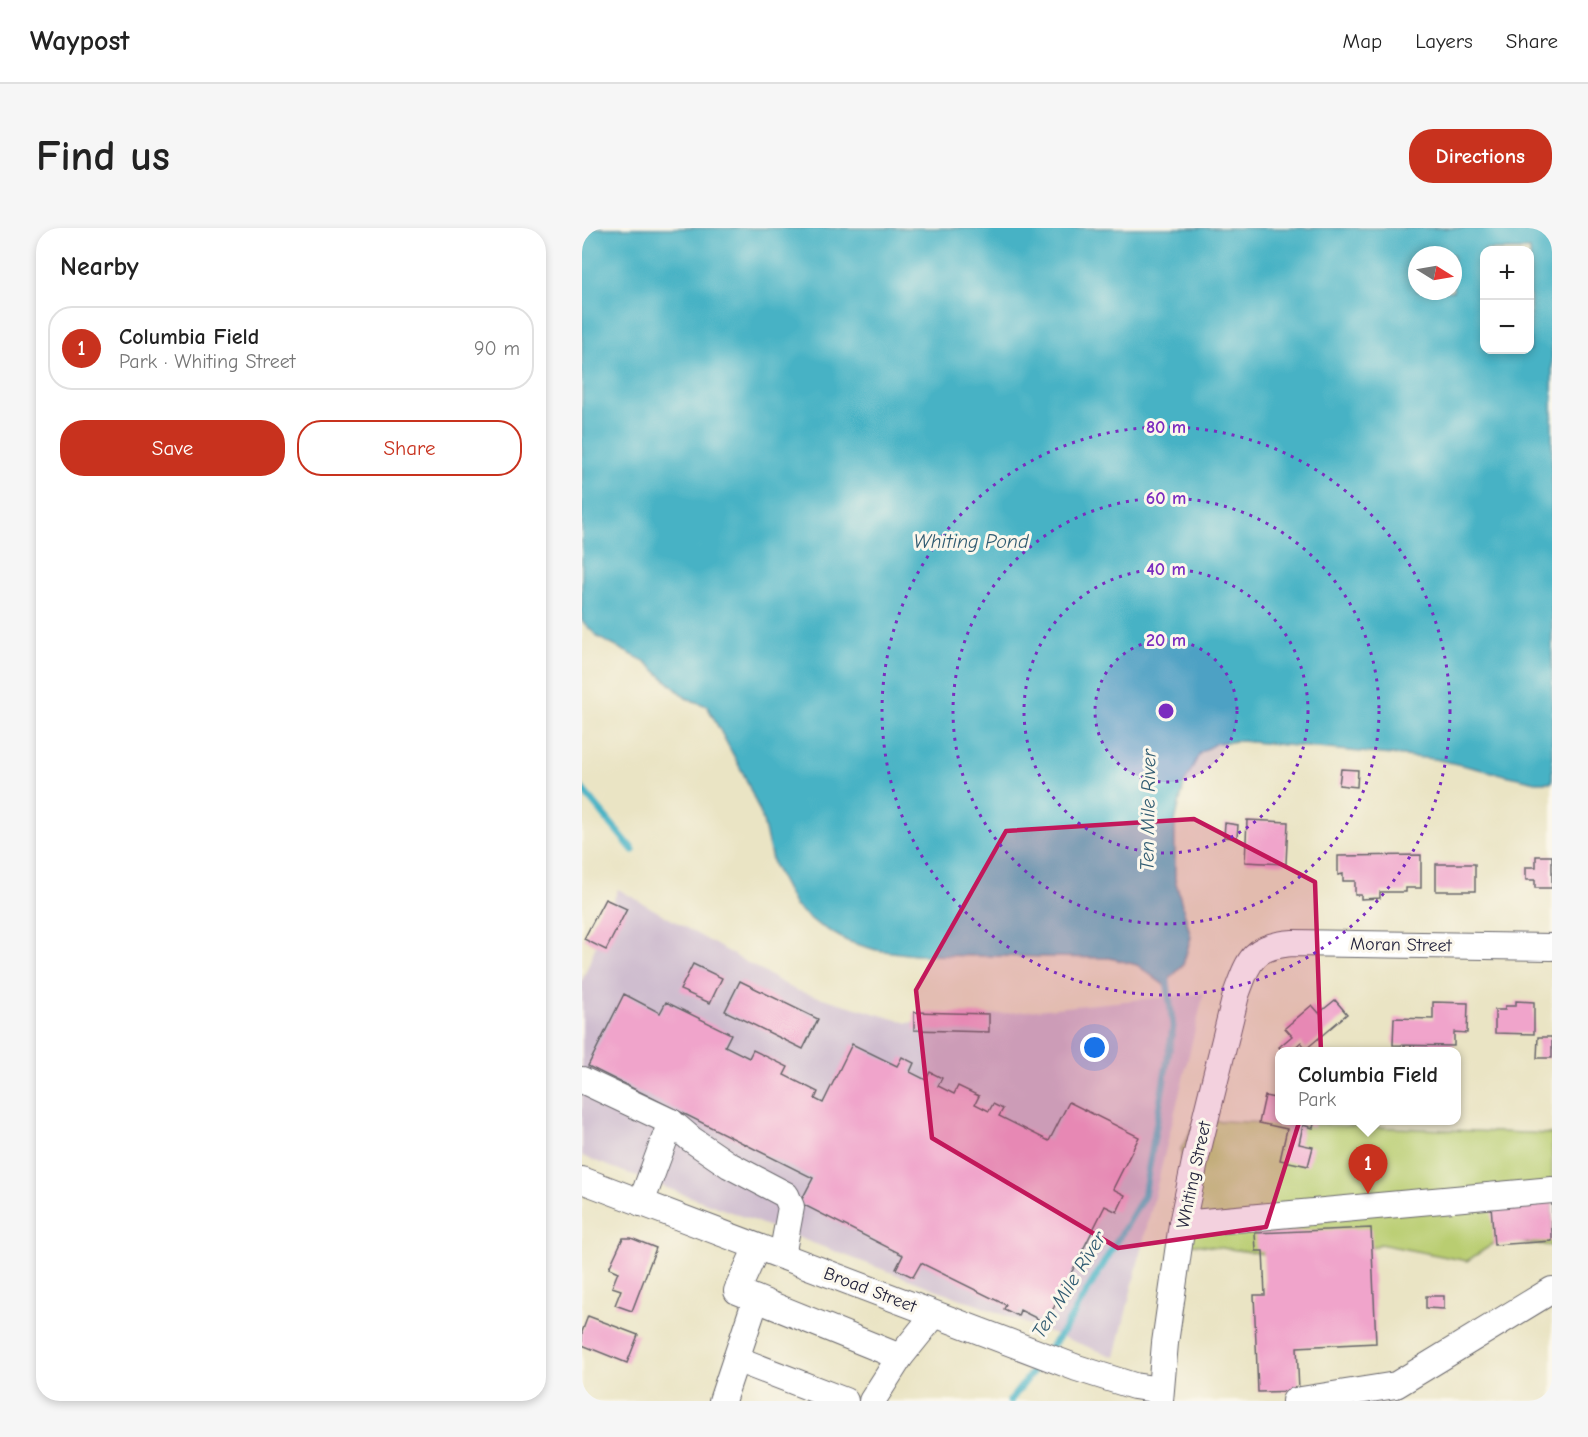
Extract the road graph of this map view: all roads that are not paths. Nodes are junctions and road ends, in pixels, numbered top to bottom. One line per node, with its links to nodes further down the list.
1 (1552, 947): 2 (street, Moran Street)
2 (1254, 956): 8 (street, Whiting Street)
3 (582, 1080): 4 (street)
4 (671, 1122): 7 (street); 10 (street)
5 (582, 1180): 7 (street, Broad Street)
6 (1552, 1191): 8 (street)
7 (641, 1203): 9 (street, Broad Street)
8 (1182, 1224): 16 (street, Whiting Street)
9 (758, 1247): 10 (street, Broad Street); 12 (street)
10 (782, 1256): 13 (street, Broad Street)
11 (1552, 1290): 20 (street)
12 (756, 1299): 14 (street); 15 (street)
13 (934, 1314): 14 (street); 16 (street, Broad Street)
14 (900, 1357): 19 (street)
15 (736, 1359): 17 (street); 18 (street)
16 (1164, 1398)
17 (722, 1401)
18 (844, 1401)
19 (872, 1401)
20 (1295, 1401)

